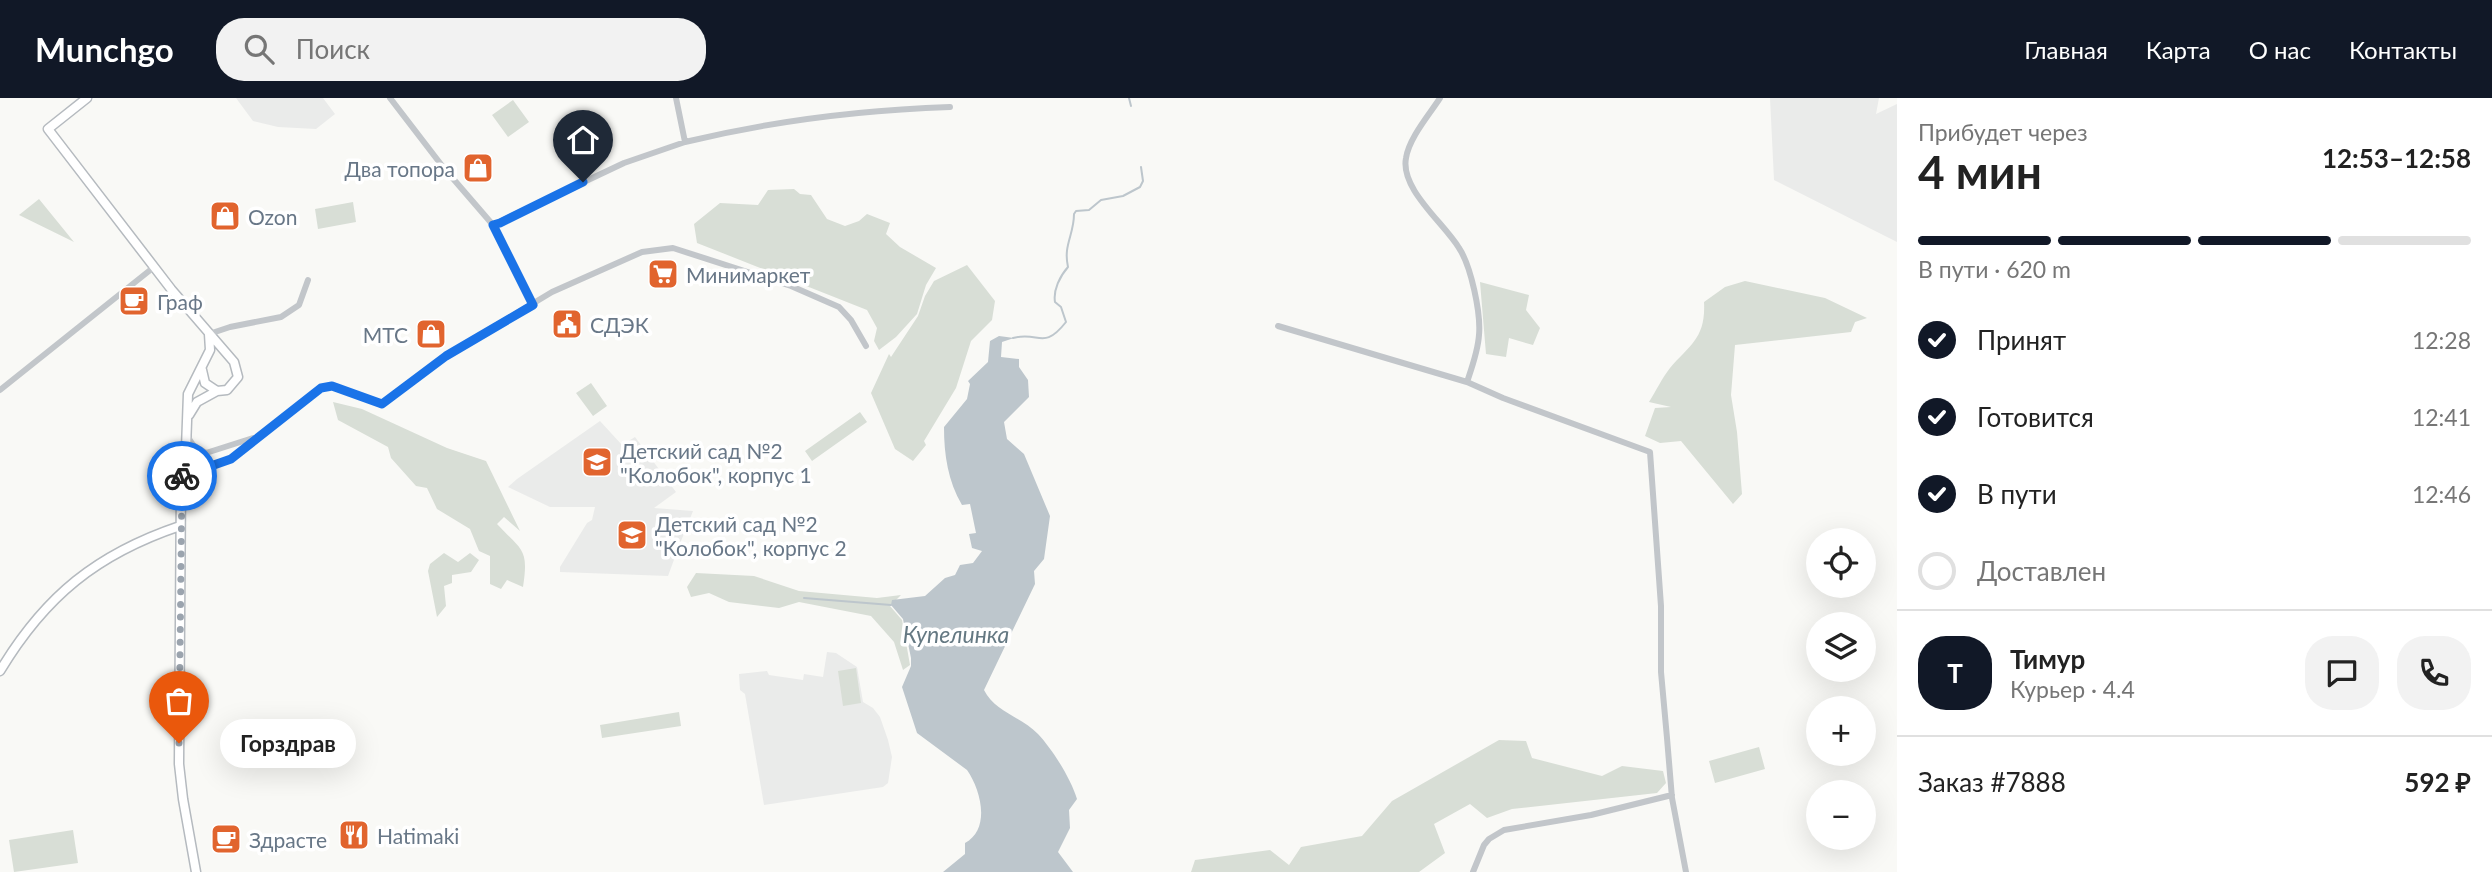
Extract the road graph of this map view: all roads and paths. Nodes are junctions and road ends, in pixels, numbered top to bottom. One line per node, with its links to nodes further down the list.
1 (88, 98): 8 (street)
2 (390, 98): 7 (street)
3 (676, 98): 6 (street)
4 (1440, 98): 16 (street)
5 (950, 107): 6 (street)
6 (685, 142): 7 (street)
7 (493, 225): 10 (street)
8 (153, 267): 12 (street); 17 (street)
9 (307, 280): 12 (street)
10 (533, 305): 13 (street); 21 (street)
11 (1278, 326): 16 (street)
12 (209, 334): 14 (street); 15 (street)
13 (866, 346)
14 (230, 358): 15 (street); 18 (street)
15 (203, 366): 18 (street); 19 (street)
16 (1467, 382): 26 (street)
17 (0, 390)
18 (216, 391): 19 (street)
19 (187, 421): 20 (street)
20 (187, 435): 22 (street); 23 (street)
21 (258, 436): 22 (street); 23 (street)
22 (206, 453): 23 (street)
23 (184, 463): 24 (street)
24 (180, 526): 25 (street); 27 (street)
25 (0, 671)
26 (1672, 795): 28 (street); 29 (street)
27 (196, 872)
28 (1473, 872)
29 (1686, 872)

